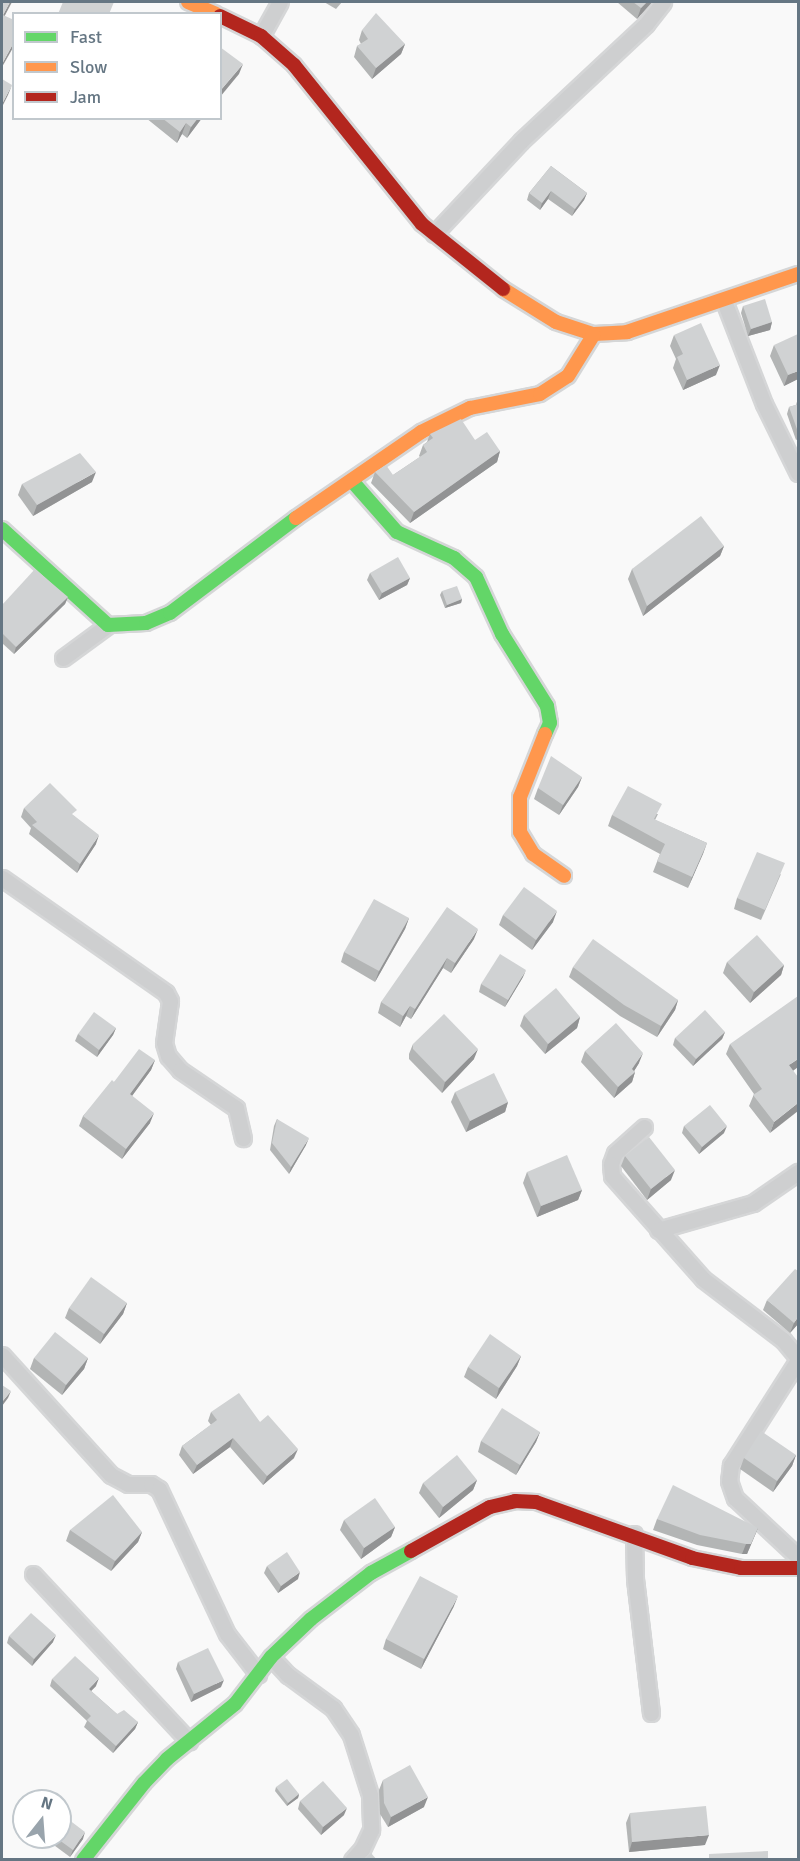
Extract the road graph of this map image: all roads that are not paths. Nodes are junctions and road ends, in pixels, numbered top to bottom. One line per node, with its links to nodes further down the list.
1 (188, 2): 4 (street)
2 (280, 2): 6 (street)
3 (663, 2): 7 (street)
4 (211, 12)
5 (222, 17): 6 (street)
6 (261, 36): 7 (street)
7 (434, 234): 10 (street)
8 (798, 274): 9 (street)
9 (724, 301): 10 (street); 11 (street)
10 (594, 334): 12 (street)
11 (798, 473)
12 (352, 481): 14 (street); 16 (street)
13 (2, 529): 14 (street)
14 (108, 625): 15 (street)
15 (63, 658)
16 (564, 876)
17 (2, 878): 19 (street)
18 (644, 1127): 21 (street)
19 (243, 1138)
20 (798, 1172): 21 (street)
21 (658, 1230): 23 (street)
22 (2, 1354): 29 (street)
23 (798, 1359): 25 (street)
24 (634, 1534): 26 (street); 28 (street); 30 (street)
25 (798, 1557)
26 (798, 1568)
27 (33, 1574): 31 (street)
28 (271, 1657): 29 (street); 33 (street)
29 (258, 1674): 31 (street)
30 (651, 1713)
31 (189, 1741): 32 (street)
32 (83, 1860)
33 (352, 1860)

